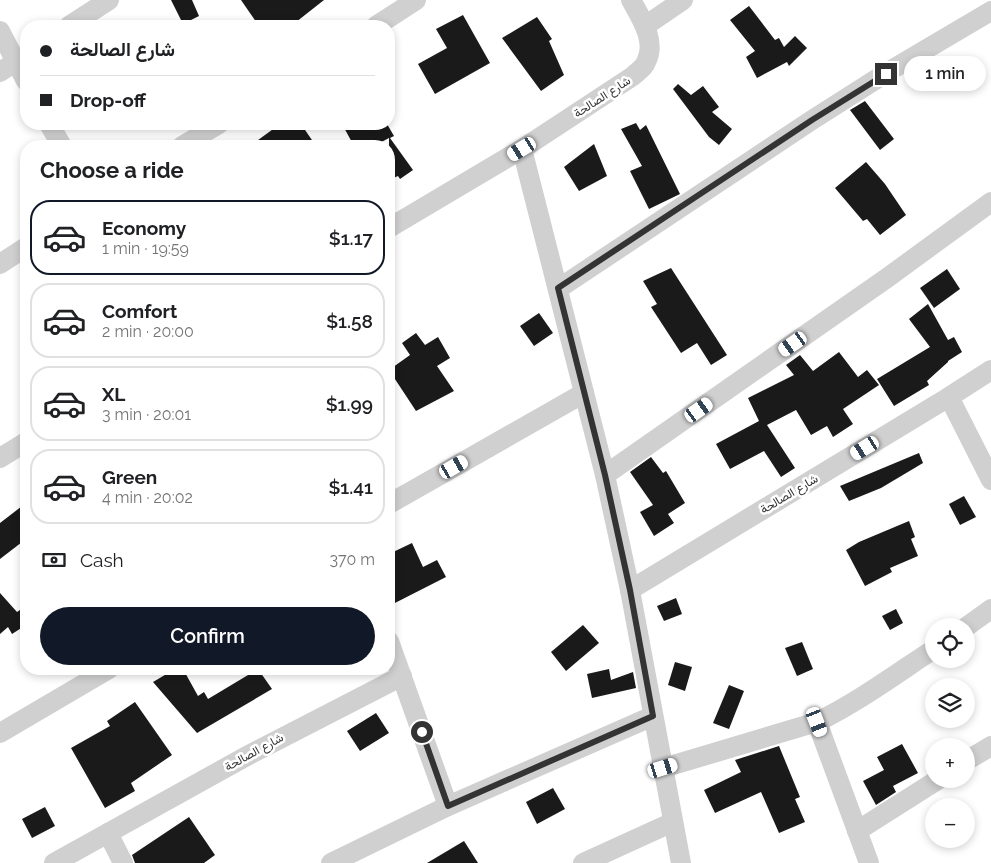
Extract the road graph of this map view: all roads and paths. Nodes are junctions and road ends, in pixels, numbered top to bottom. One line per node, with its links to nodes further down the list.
1 (109, 0): 6 (street)
2 (416, 0): 7 (street)
3 (632, 0): 8 (street, شارع الصالحة)
4 (683, 0): 8 (street)
5 (991, 11): 18 (street)
6 (78, 20)
7 (385, 20)
8 (645, 26): 13 (street, شارع الصالحة)
9 (0, 31): 10 (street)
10 (14, 63)
11 (209, 130): 12 (street)
12 (192, 140)
13 (522, 149): 15 (street, شارع الصالحة); 18 (street)
14 (991, 202): 24 (street)
15 (395, 224)
16 (20, 250): 17 (street)
17 (0, 264)
18 (558, 288): 20 (street)
19 (991, 370): 21 (street, شارع الصالحة)
20 (584, 393): 24 (street); 26 (street)
21 (949, 397): 25 (street); 27 (street, شارع الصالحة)
22 (20, 446): 23 (street)
23 (0, 458)
24 (605, 475): 27 (street)
25 (991, 480)
26 (395, 501)
27 (630, 590): 34 (street)
28 (991, 609): 29 (street)
29 (975, 621)
30 (925, 655): 35 (street)
31 (395, 657): 33 (street)
32 (99, 675): 36 (street)
33 (402, 676): 41 (street); 44 (street, شارع الصالحة)
34 (653, 716): 39 (street); 41 (street)
35 (817, 722): 39 (street); 43 (street)
36 (0, 733)
37 (991, 746): 38 (street)
38 (975, 756)
39 (663, 768): 42 (street)
40 (925, 788): 43 (street)
41 (448, 806): 47 (street)
42 (673, 822): 48 (street); 49 (street)
43 (857, 831): 50 (street)
44 (108, 833): 45 (street, شارع الصالحة); 46 (street)
45 (54, 863)
46 (123, 863)
47 (332, 863)
48 (583, 863)
49 (681, 863)
50 (869, 863)

